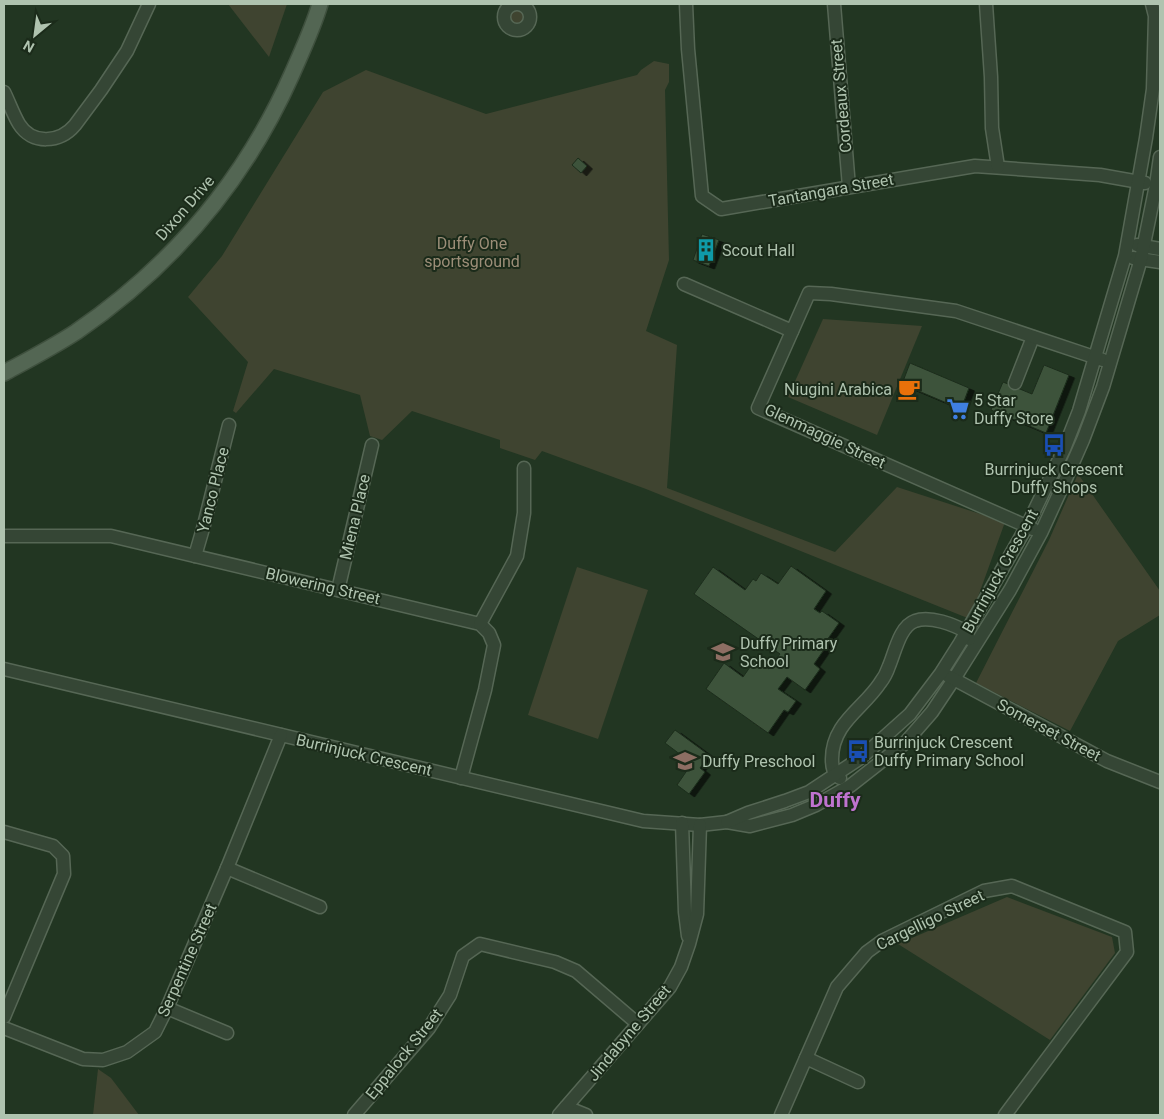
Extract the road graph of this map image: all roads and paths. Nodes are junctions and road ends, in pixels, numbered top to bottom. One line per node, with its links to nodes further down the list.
1 (149, 4): 7 (street)
2 (320, 4): 24 (main road, Dixon Drive)
3 (686, 4): 12 (street, Tantangara Street)
4 (834, 4): 12 (street, Cordeaux Street)
5 (986, 4): 9 (street)
6 (1152, 4): 10 (street, Burrinjuck Crescent)
7 (4, 92)
8 (1160, 157): 11 (street, Burrinjuck Crescent)
9 (998, 167): 10 (street, Tantangara Street); 12 (street, Tantangara Street)
10 (1138, 182): 11 (street, Tantangara Street); 13 (street, Burrinjuck Crescent)
11 (1156, 185): 14 (street, Burrinjuck Crescent)
12 (849, 187)
13 (1127, 243): 14 (street); 16 (street, Burrinjuck Crescent)
14 (1144, 246): 15 (street); 17 (street, Burrinjuck Crescent)
15 (1160, 249)
16 (1125, 256): 17 (street); 22 (street, Burrinjuck Crescent)
17 (1141, 259): 18 (street); 23 (street, Burrinjuck Crescent)
18 (1160, 262)
19 (684, 284): 20 (street)
20 (792, 332): 21 (street, Glenmaggie Street); 29 (street, Glenmaggie Street)
21 (1033, 337): 22 (street, Glenmaggie Street); 25 (street)
22 (1095, 357): 23 (street, Glenmaggie Street); 29 (street, Burrinjuck Crescent)
23 (1110, 362): 30 (street, Burrinjuck Crescent)
24 (4, 373)
25 (1015, 383)
26 (229, 425): 32 (street, Yanco Place)
27 (372, 445): 33 (street, Miena Place)
28 (524, 468): 34 (street)
29 (1027, 526): 30 (street, Glenmaggie Street); 35 (street, Burrinjuck Crescent)
30 (1042, 533): 36 (street, Burrinjuck Crescent)
31 (4, 536): 32 (street, Blowering Street)
32 (195, 556): 33 (street, Blowering Street)
33 (338, 590): 34 (street, Blowering Street)
34 (480, 624): 42 (street)
35 (967, 632): 36 (street); 38 (street, Burrinjuck Crescent); 41 (street)
36 (973, 650): 39 (street, Burrinjuck Crescent)
37 (4, 670): 40 (street, Burrinjuck Crescent)
38 (941, 673): 39 (street, Somerset Street); 41 (street, Burrinjuck Crescent)
39 (954, 679): 43 (street, Somerset Street); 44 (street, Burrinjuck Crescent)
40 (281, 735): 42 (street, Burrinjuck Crescent); 49 (street, Serpentine Street)
41 (835, 775): 44 (street); 45 (street, Burrinjuck Crescent)
42 (461, 778): 46 (street, Burrinjuck Crescent)
43 (1160, 782)
44 (850, 786): 45 (street, Burrinjuck Crescent)
45 (726, 822): 47 (street, Burrinjuck Crescent)
46 (682, 823): 47 (street, Burrinjuck Crescent); 51 (street, Jindabyne Street)
47 (700, 825): 51 (street, Jindabyne Street)
48 (4, 832): 53 (street)
49 (227, 868): 50 (street); 52 (street, Serpentine Street)
50 (320, 907)
51 (689, 944): 54 (street, Jindabyne Street)
52 (167, 1008): 55 (street, Serpentine Street); 56 (street)
53 (4, 1017)
54 (638, 1024): 59 (street, Jindabyne Street); 60 (street, Eppalock Street)
55 (4, 1028)
56 (227, 1033)
57 (806, 1058): 58 (street); 62 (street, Cargelligo Street); 63 (street, Cargelligo Street)
58 (858, 1082)
59 (562, 1111): 61 (street)
60 (354, 1115)
61 (586, 1115)
62 (781, 1115)
63 (1006, 1115)

